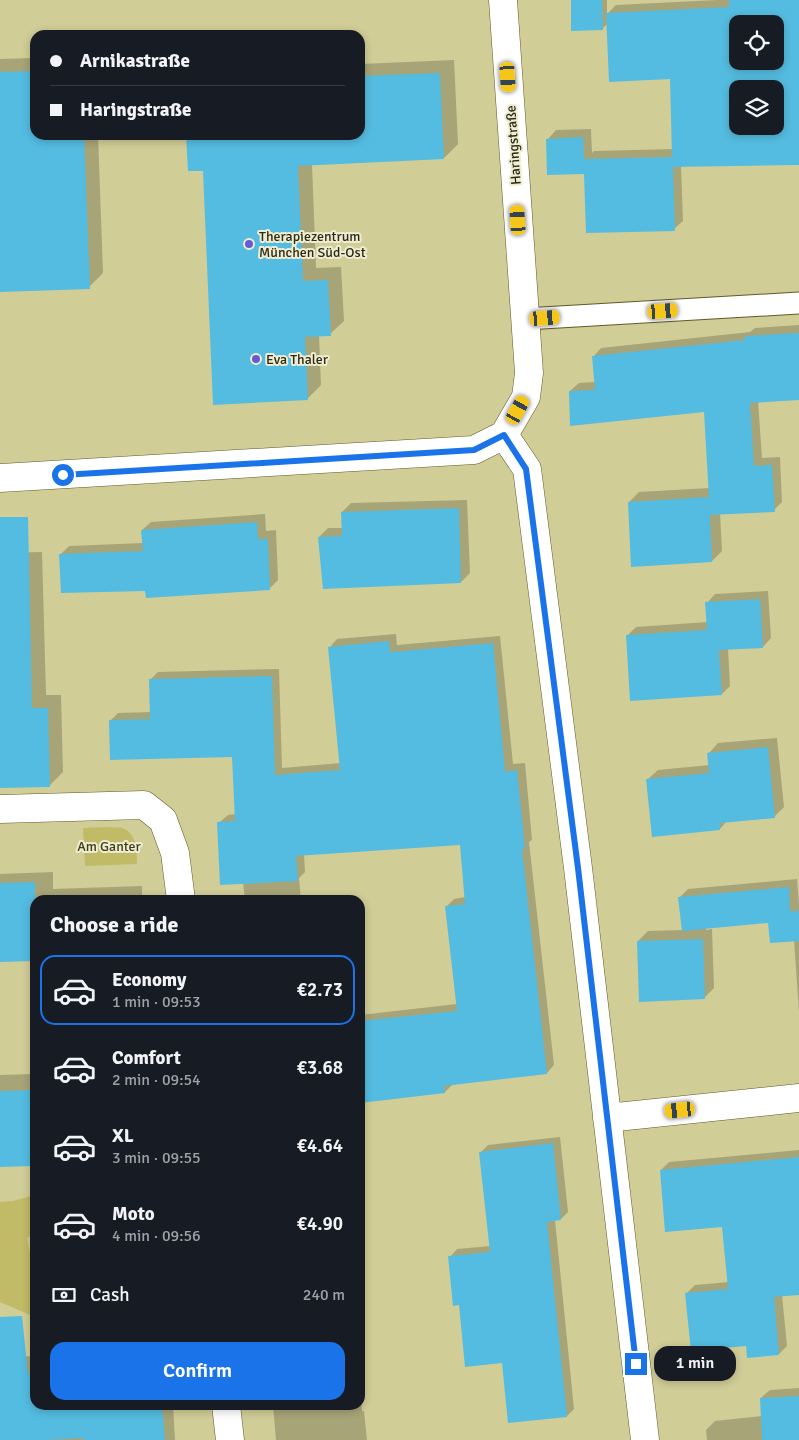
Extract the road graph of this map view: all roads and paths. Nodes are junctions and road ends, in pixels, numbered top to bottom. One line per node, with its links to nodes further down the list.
1 (503, 0): 3 (street, Haringstraße)
2 (799, 303): 3 (lane)
3 (525, 319): 4 (street, Haringstraße)
4 (504, 435): 5 (street); 9 (street)
5 (0, 478)
6 (0, 809): 7 (street)
7 (180, 895)
8 (799, 1098): 9 (street)
9 (607, 1118): 12 (street)
10 (227, 1410): 11 (street)
11 (230, 1440)
12 (645, 1440)

